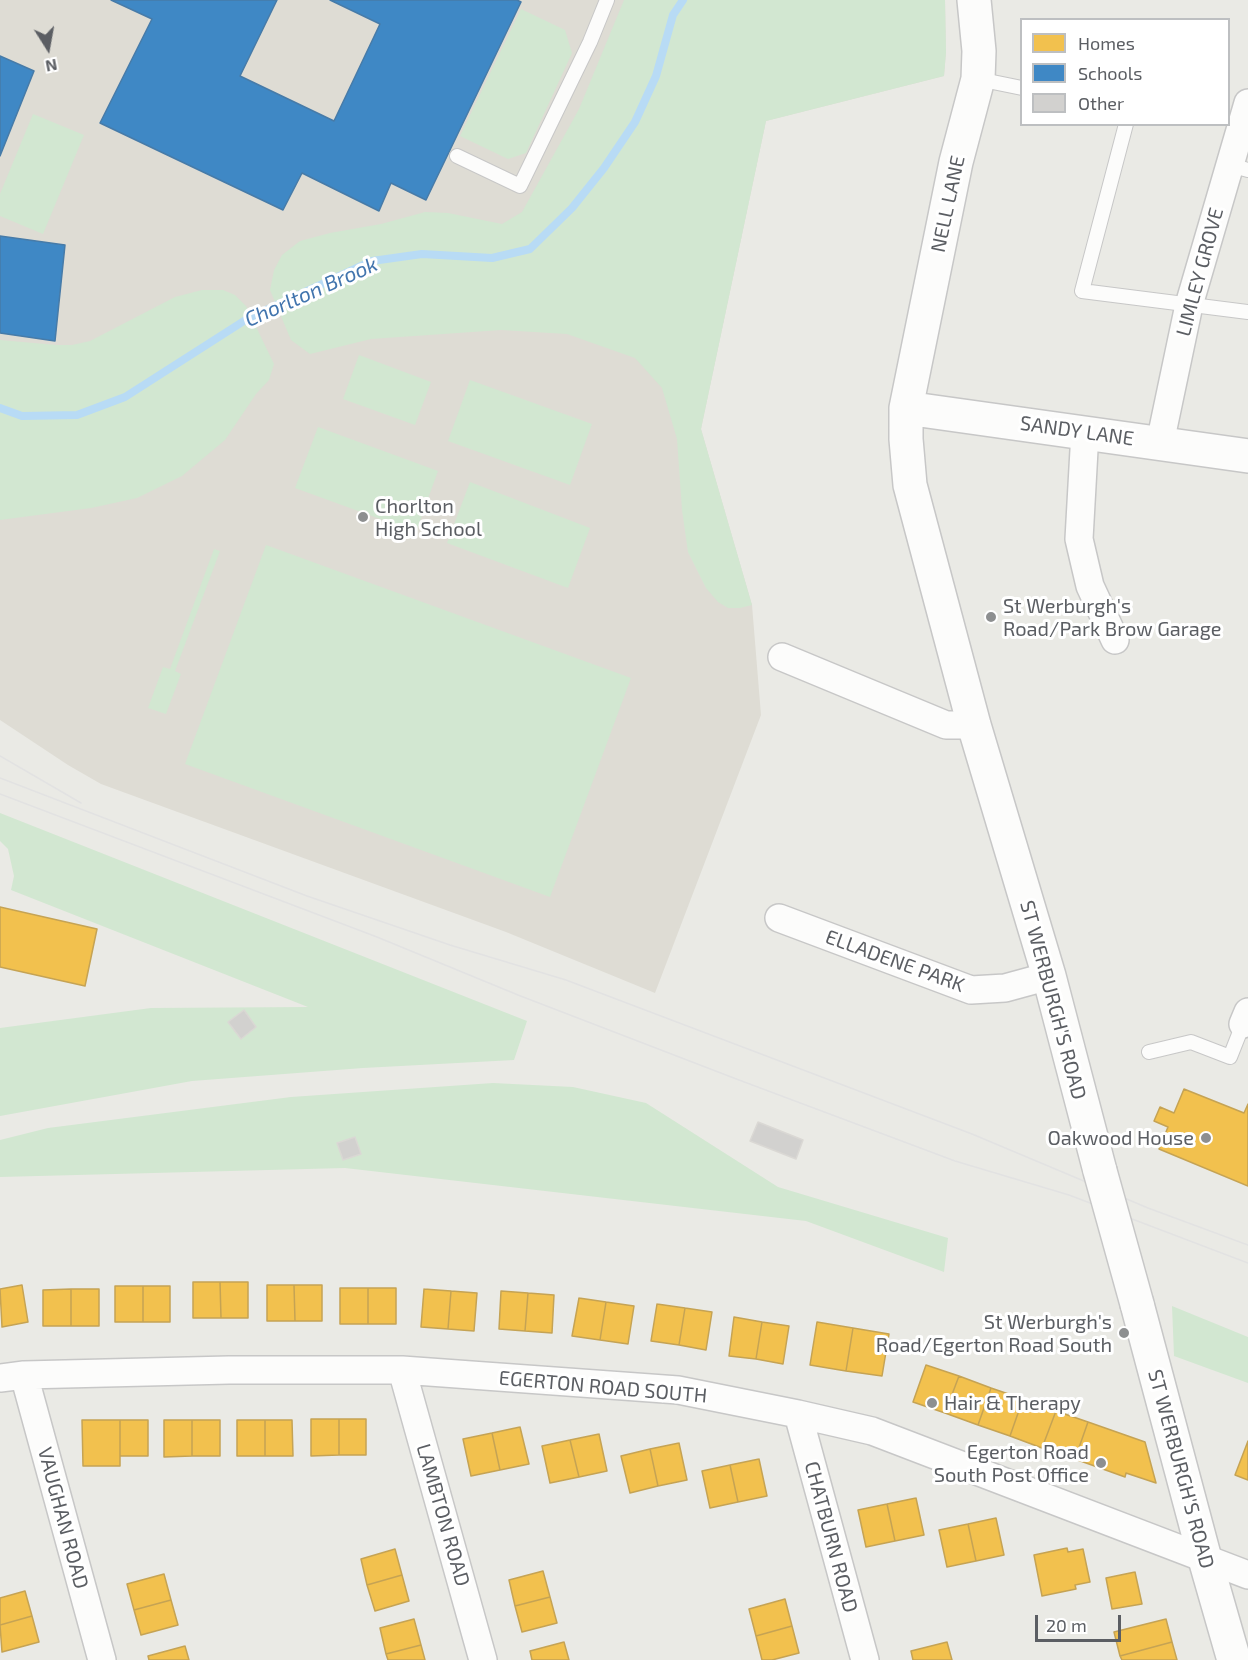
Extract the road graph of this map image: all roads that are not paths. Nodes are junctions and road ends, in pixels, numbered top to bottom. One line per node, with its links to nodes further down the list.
1 (607, 0): 7 (lane)
2 (974, 0): 3 (street, NELL LANE)
3 (978, 79): 4 (lane); 11 (street, NELL LANE)
4 (1020, 88)
5 (1248, 103): 8 (street, LIMLEY GROVE)
6 (1125, 126): 9 (lane)
7 (457, 156)
8 (1239, 168): 9 (street, LIMLEY GROVE)
9 (1189, 305): 10 (lane); 13 (street, LIMLEY GROVE)
10 (1248, 312)
11 (906, 408): 12 (street, SANDY LANE); 17 (street, ST WERBURGH'S ROAD)
12 (1084, 432): 13 (street, SANDY LANE); 15 (street)
13 (1160, 443): 14 (street, SANDY LANE)
14 (1248, 456)
15 (1115, 640)
16 (782, 657): 17 (street)
17 (974, 725): 19 (street, ST WERBURGH'S ROAD)
18 (779, 918): 19 (street, ELLADENE PARK)
19 (1049, 976): 25 (street, ST WERBURGH'S ROAD, bridge)
20 (1245, 1018): 21 (lane)
21 (1149, 1052)
22 (402, 1370): 23 (street, EGERTON ROAD SOUTH); 24 (street, EGERTON ROAD SOUTH); 28 (street, LAMBTON ROAD)
23 (12, 1377): 27 (street, VAUGHAN ROAD)
24 (798, 1414): 25 (street, EGERTON ROAD SOUTH); 29 (street, CHATBURN ROAD)
25 (1205, 1559): 26 (street, EGERTON ROAD SOUTH); 30 (street, ST WERBURGH'S ROAD)
26 (1248, 1575)
27 (102, 1660)
28 (483, 1660)
29 (865, 1660)
30 (1234, 1660)

